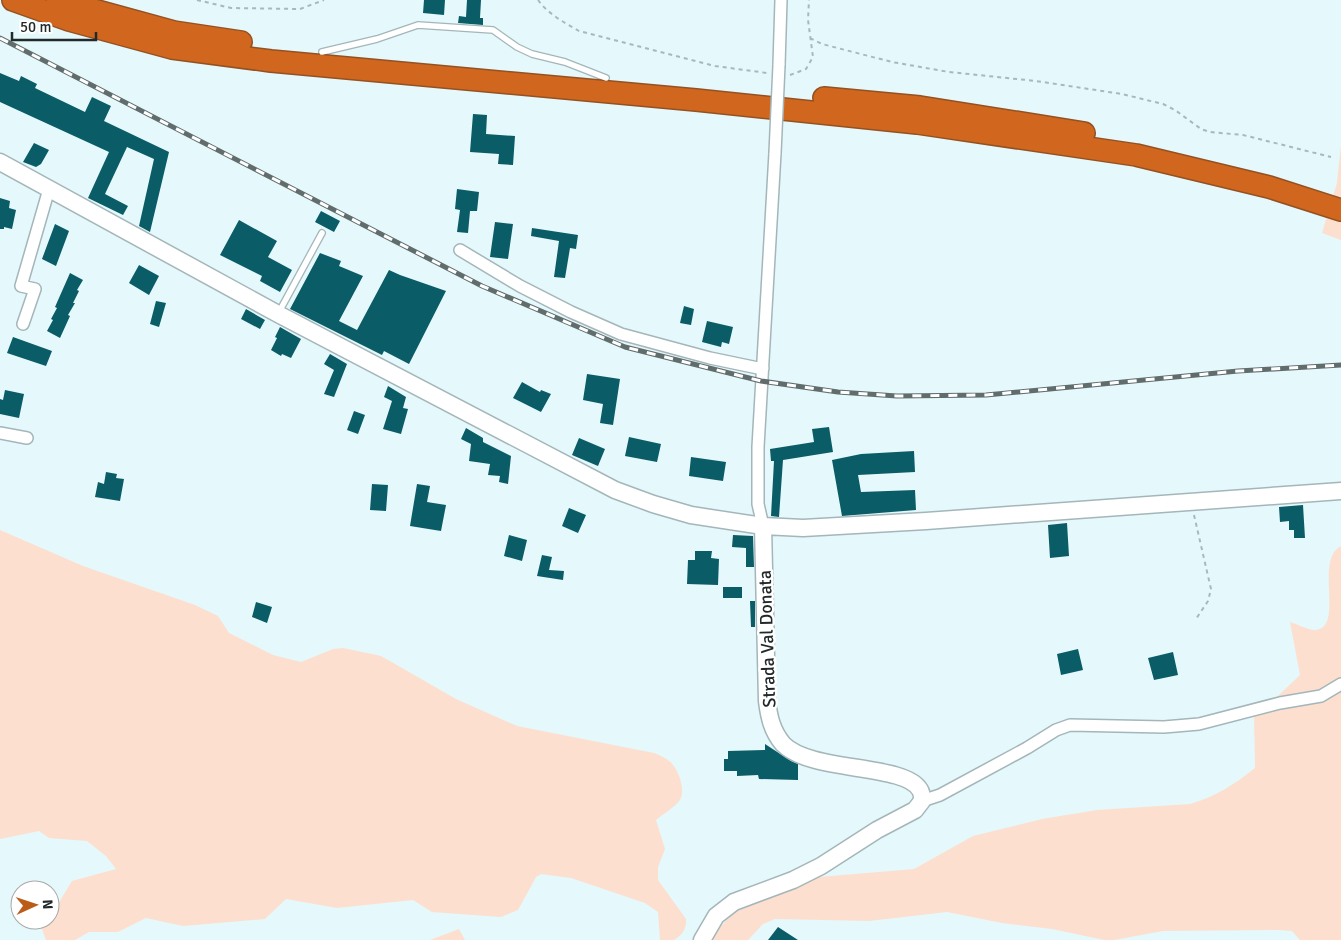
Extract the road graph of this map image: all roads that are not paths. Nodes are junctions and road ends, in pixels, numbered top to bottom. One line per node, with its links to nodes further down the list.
1 (14, 0): 9 (highway)
2 (57, 0): 4 (highway)
3 (781, 0): 14 (street, bridge)
4 (322, 52): 5 (highway); 5 (lane)
5 (606, 78): 8 (highway)
6 (0, 162): 7 (main road)
7 (49, 189): 12 (main road); 13 (street)
8 (1341, 195)
9 (1341, 210)
10 (322, 233): 12 (lane)
11 (460, 250): 14 (street)
12 (278, 314): 18 (main road)
13 (23, 324)
14 (763, 368): 18 (street)
15 (0, 432): 16 (street)
16 (27, 438)
17 (1341, 491): 18 (main road)
18 (764, 526): 20 (main road, Strada Val Donata)
19 (1341, 684): 20 (street)
20 (922, 801): 21 (main road)
21 (702, 940)

